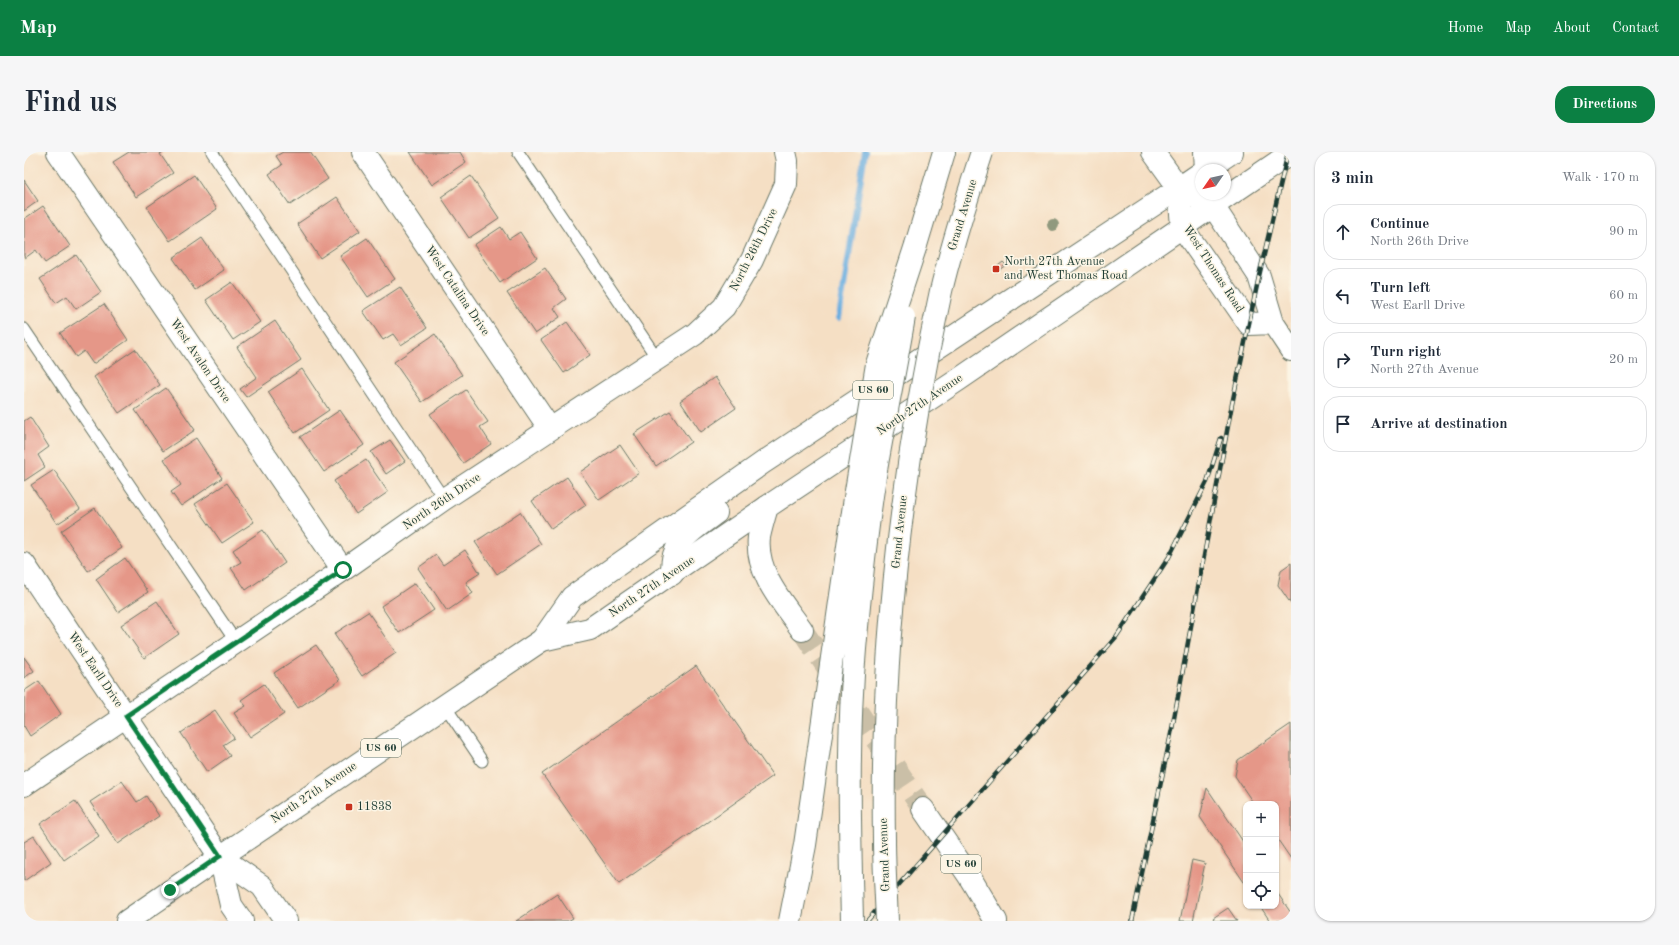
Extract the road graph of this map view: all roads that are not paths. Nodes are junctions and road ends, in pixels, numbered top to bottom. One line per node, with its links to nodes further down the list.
1 (58, 152): 28 (main road, West Avalon Drive)
2 (212, 152): 25 (lane)
3 (363, 152): 23 (main road, West Catalina Drive)
4 (518, 152): 22 (lane)
5 (944, 152): 18 (main road)
6 (982, 152): 44 (main road, Grand Avenue, bridge)
7 (1154, 152): 13 (main road, West Thomas Road)
8 (1232, 152): 11 (main road, North 27th Avenue)
9 (1291, 153): 14 (main road, North 27th Avenue)
10 (786, 157): 22 (main road, North 26th Drive)
11 (1210, 164)
12 (1195, 175): 13 (main road, North 27th Avenue)
13 (1178, 188): 15 (main road, West Thomas Road); 17 (main road, West Thomas Road); 24 (main road, North 27th Avenue / US 60)
14 (1231, 189)
15 (1195, 194)
16 (1212, 200): 17 (main road, North 27th Avenue); 19 (main road, West Thomas Road)
17 (1182, 227): 19 (main road, West Thomas Road); 26 (main road, North 27th Avenue)
18 (916, 245): 42 (main road, bridge); 43 (main road, bridge)
19 (1273, 323): 21 (main road, West Thomas Road)
20 (24, 329): 32 (lane)
21 (1291, 350)
22 (657, 358): 23 (main road, North 26th Drive)
23 (550, 429): 25 (main road, North 26th Drive)
24 (764, 462): 29 (main road); 31 (main road, North 27th Avenue / US 60)
25 (444, 500): 28 (main road, North 26th Drive)
26 (767, 507): 29 (main road, North 27th Avenue); 30 (main road)
27 (24, 564): 34 (main road, West Earll Drive)
28 (343, 570): 32 (main road, North 26th Drive)
29 (672, 574): 31 (main road, North 27th Avenue)
30 (802, 630)
31 (542, 640): 33 (main road, North 27th Avenue / US 60)
32 (236, 642): 34 (main road, North 26th Drive)
33 (445, 706): 35 (lane); 38 (main road, North 27th Avenue / US 60)
34 (126, 716): 36 (main road, North 26th Drive); 38 (main road, West Earll Drive)
35 (482, 761)
36 (24, 785)
37 (923, 809): 45 (main road, US 60)
38 (220, 856): 39 (main road, North 27th Avenue); 40 (main road); 41 (main road)
39 (127, 921)
40 (242, 921)
41 (286, 921)
42 (790, 921)
43 (852, 921)
44 (887, 921)
45 (996, 921)

